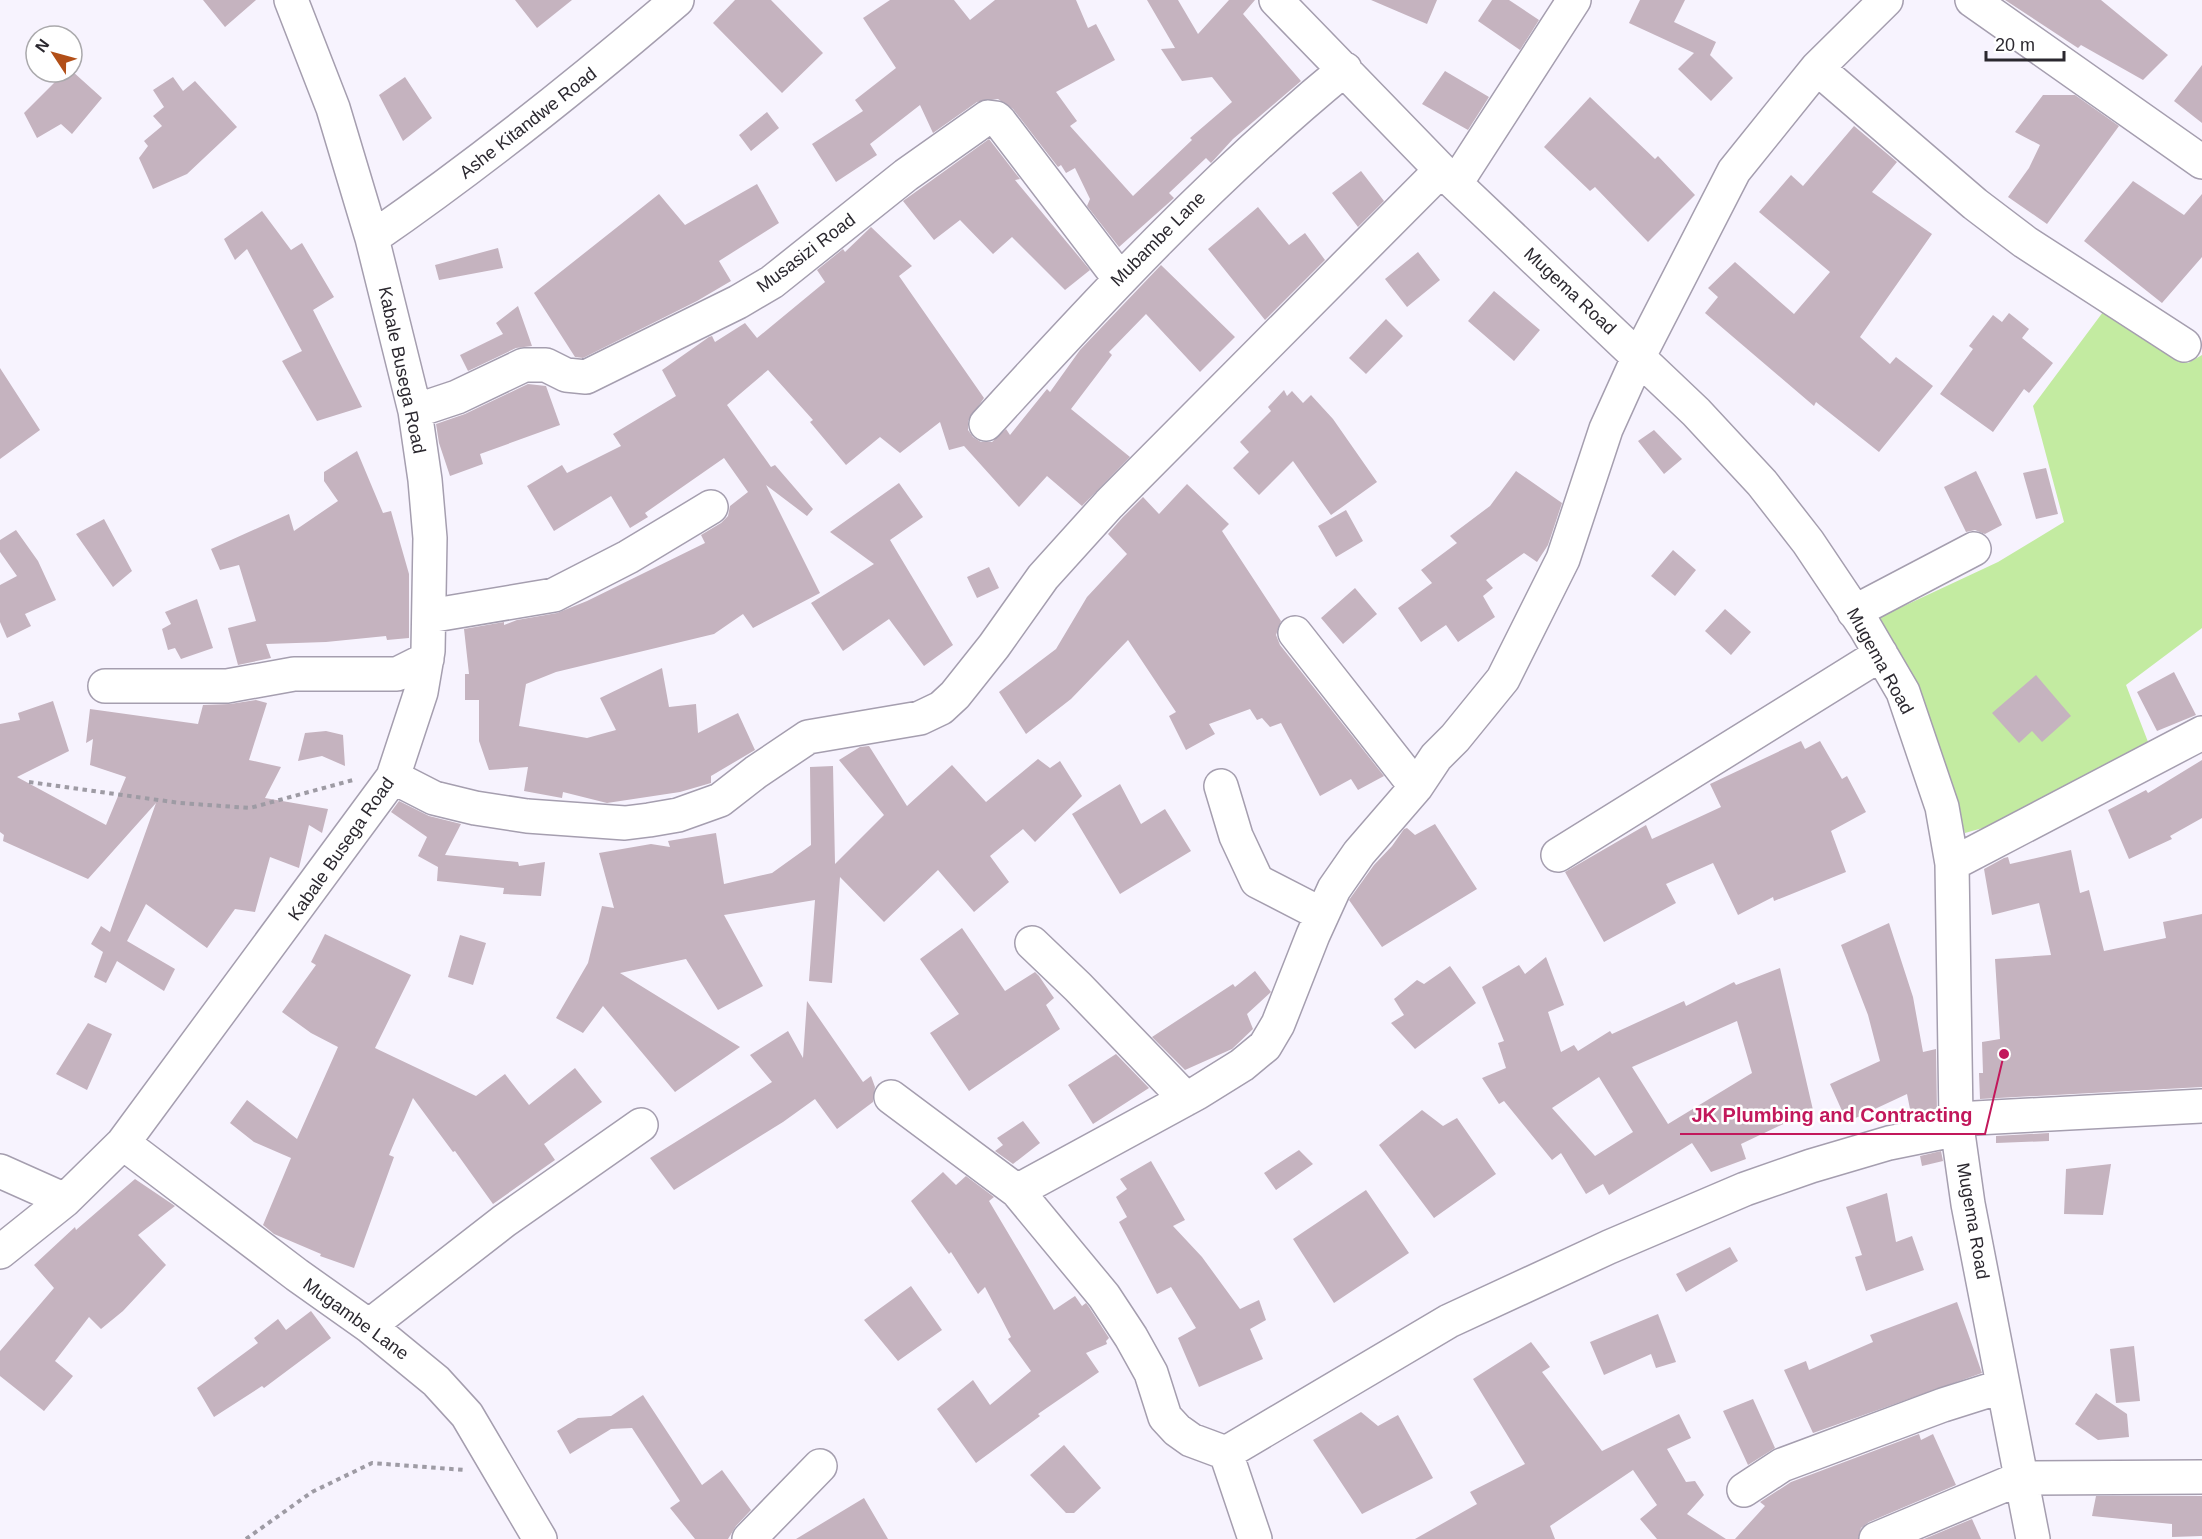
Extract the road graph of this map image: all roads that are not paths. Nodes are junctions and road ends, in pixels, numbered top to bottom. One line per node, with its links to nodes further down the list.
1 (291, 0): 11 (street, Kabale Busega Road)
2 (677, 0): 11 (street, Ashe Kitandwe Road)
3 (1276, 0): 8 (street, Mugema Road)
4 (1574, 0): 10 (street)
5 (1972, 0): 9 (street)
6 (1878, 2): 7 (street)
7 (1817, 68): 13 (street); 14 (street)
8 (1345, 69): 10 (street, Mugema Road); 12 (street, Mubambe Lane)
9 (2202, 162)
10 (1448, 176): 14 (street, Mugema Road); 26 (street)
11 (372, 238): 15 (street, Kabale Busega Road)
12 (1119, 278): 15 (street, Musasizi Road); 16 (street, Mubambe Lane)
13 (2184, 345)
14 (1639, 356): 19 (street, Mugema Road); 28 (street)
15 (415, 411): 20 (street, Kabale Busega Road)
16 (986, 424)
17 (711, 507): 20 (street)
18 (1974, 549): 19 (street)
19 (1854, 612): 22 (street, Mugema Road)
20 (429, 616): 23 (street, Kabale Busega Road)
21 (1295, 633): 28 (street)
22 (1881, 654): 29 (street); 30 (street, Mugema Road)
23 (427, 659): 24 (street); 26 (street, Kabale Busega Road)
24 (105, 686)
25 (2202, 733): 30 (street)
26 (393, 777): 38 (street, Kabale Busega Road)
27 (1221, 786): 31 (street)
28 (1416, 787): 31 (street)
29 (1558, 855)
30 (1952, 864): 36 (street, Mugema Road)
31 (1321, 914): 34 (street)
32 (1032, 943): 34 (street)
33 (891, 1097): 40 (street)
34 (1186, 1098): 40 (street)
35 (2202, 1106): 36 (street)
36 (1957, 1124): 44 (street, Mugema Road); 45 (street)
37 (641, 1125): 43 (street)
38 (123, 1143): 41 (street, Kabale Busega Road); 43 (street, Mugambe Lane)
39 (0, 1171): 41 (street)
40 (1017, 1191): 45 (street)
41 (65, 1200): 42 (street, Kabale Busega Road)
42 (0, 1252)
43 (369, 1326): 50 (street, Mugambe Lane)
44 (2003, 1386): 48 (street, Mugema Road); 49 (street)
45 (1226, 1453): 52 (street)
46 (820, 1466): 51 (street)
47 (2202, 1477): 48 (street)
48 (2021, 1478): 53 (street); 54 (street, Mugema Road)
49 (1744, 1490)
50 (540, 1539)
51 (748, 1539)
52 (1256, 1539)
53 (1876, 1539)
54 (2032, 1539)

